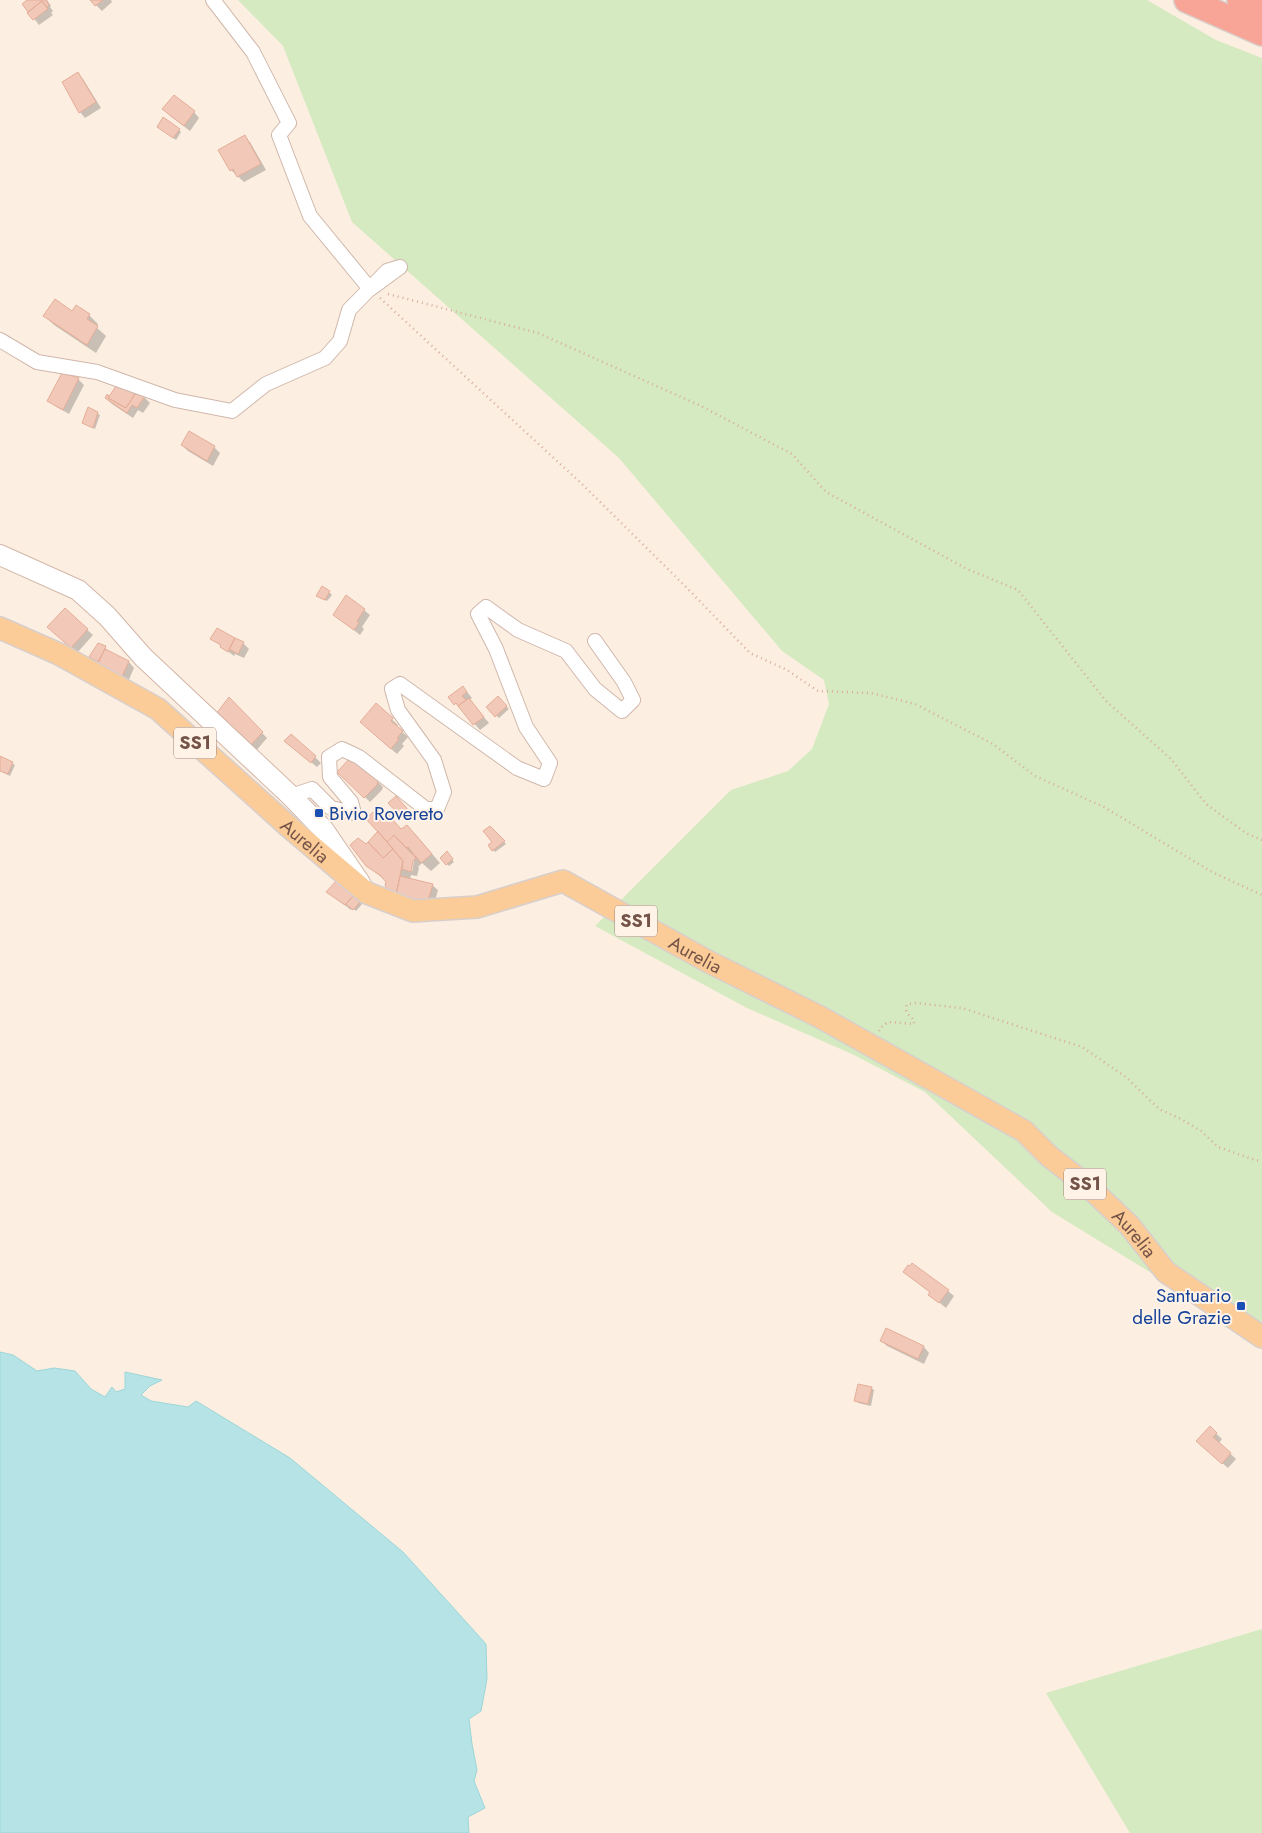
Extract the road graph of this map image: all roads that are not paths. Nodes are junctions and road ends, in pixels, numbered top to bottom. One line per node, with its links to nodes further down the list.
1 (213, 0): 6 (street)
2 (1187, 0): 5 (highway)
3 (1240, 0): 4 (highway)
4 (1262, 10)
5 (1262, 33)
6 (0, 340)
7 (0, 555): 10 (street)
8 (0, 628): 11 (main road, Aurelia / SS1)
9 (595, 641): 10 (street)
10 (291, 796): 11 (street)
11 (367, 893): 12 (main road, Aurelia / SS1)
12 (1262, 1337)

